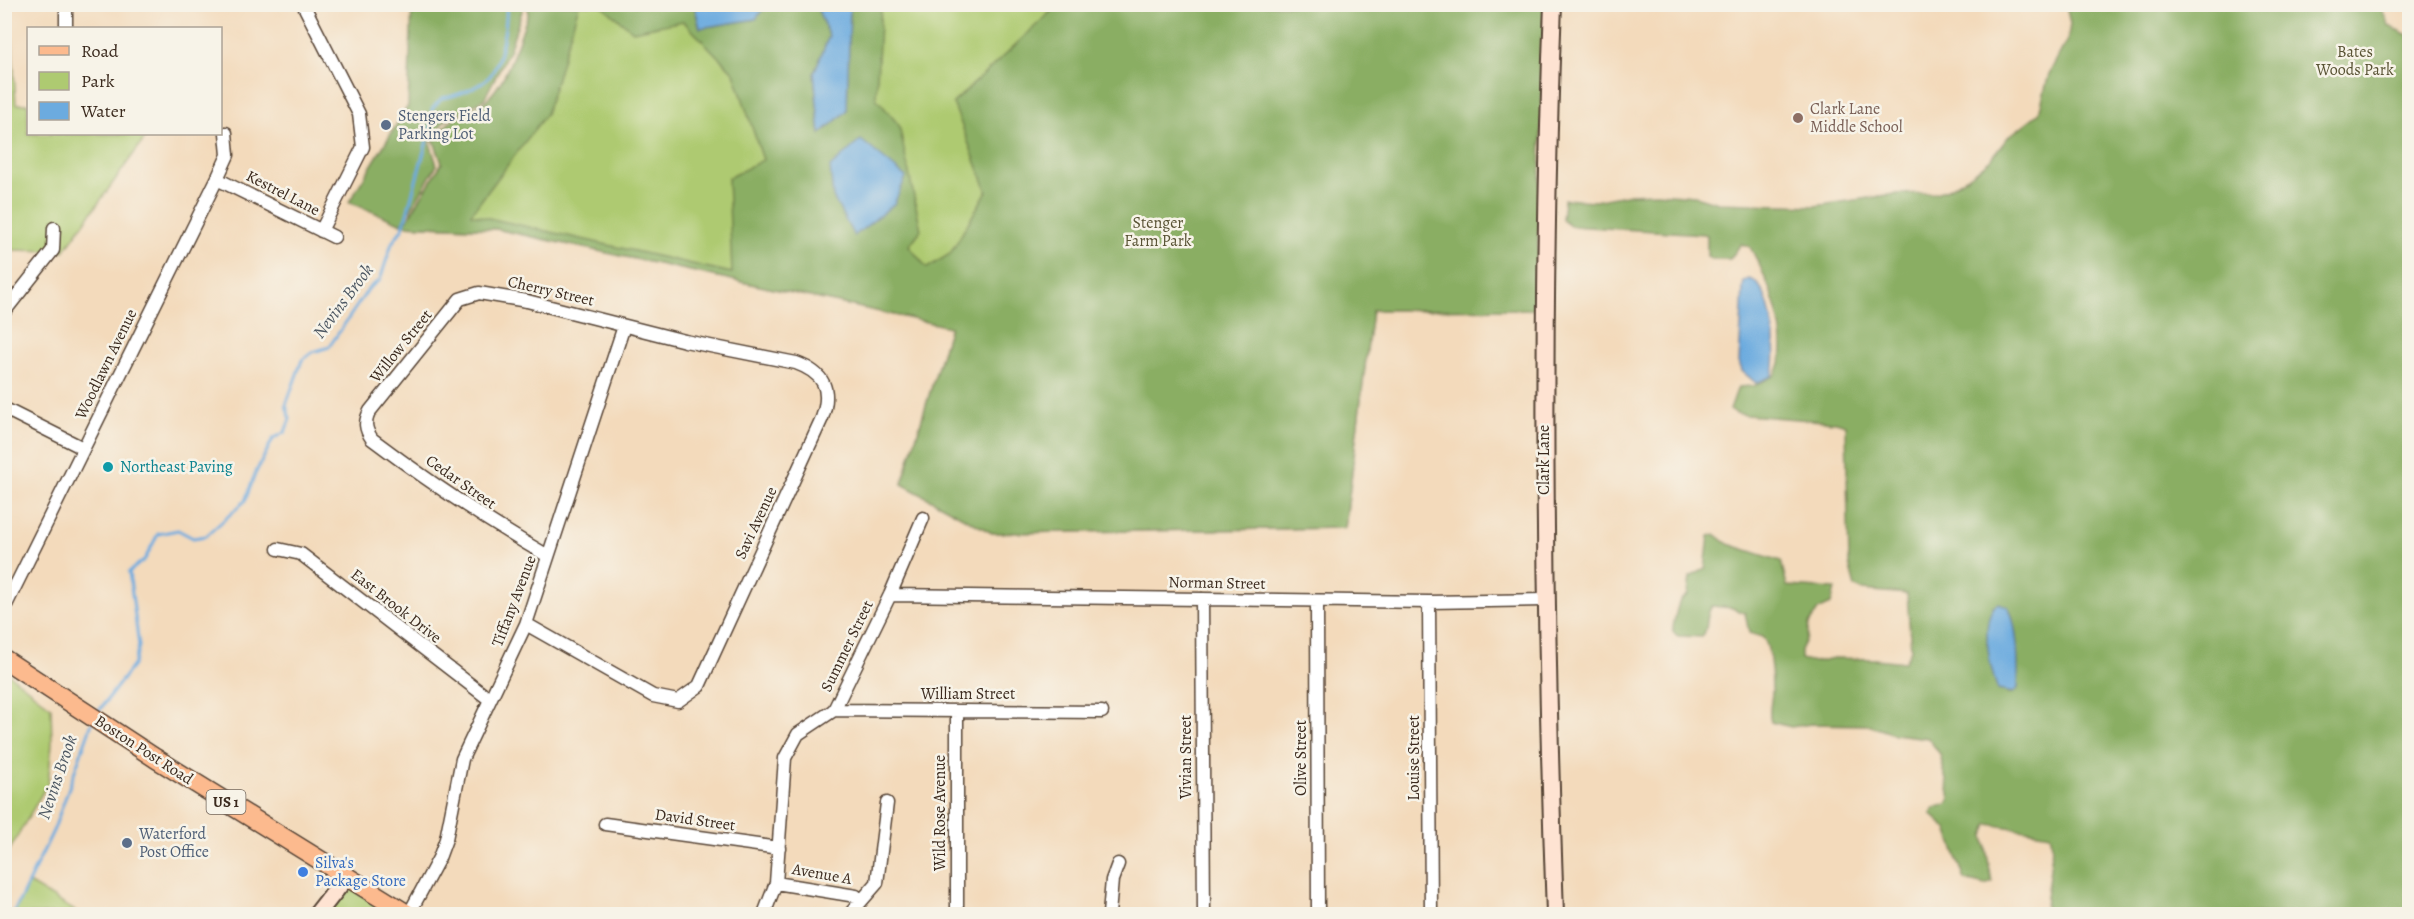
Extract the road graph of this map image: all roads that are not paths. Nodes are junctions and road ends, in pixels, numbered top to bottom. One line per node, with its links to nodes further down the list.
1 (66, 4): 4 (street)
2 (303, 4): 8 (street)
3 (1553, 4): 21 (main road, Clark Lane)
4 (66, 27)
5 (226, 133): 6 (street, Woodlawn Avenue)
6 (217, 179): 8 (street, Kestrel Lane); 15 (street, Woodlawn Avenue)
7 (54, 228): 11 (street)
8 (321, 231): 9 (street, Kestrel Lane)
9 (334, 237)
10 (470, 294): 12 (street, Cherry Street); 14 (street, Willow Street)
11 (4, 312)
12 (624, 326): 18 (street, Tiffany Avenue); 25 (street, Savi Avenue)
13 (5, 409): 15 (street)
14 (365, 424): 18 (street, Cedar Street)
15 (83, 448): 24 (street, Woodlawn Avenue)
16 (923, 518): 19 (street, Summer Street)
17 (278, 549): 27 (street, East Brook Drive)
18 (548, 556): 25 (street, Tiffany Avenue)
19 (890, 595): 20 (street, Norman Street); 28 (street, Summer Street)
20 (1202, 599): 22 (street, Norman Street); 44 (street, Vivian Street)
21 (1544, 600): 23 (street, Norman Street); 47 (main road, Clark Lane)
22 (1317, 601): 23 (street, Norman Street); 45 (street, Olive Street)
23 (1429, 602): 46 (street, Louise Street)
24 (4, 609)
25 (526, 624): 27 (street, Tiffany Avenue)
26 (4, 659): 35 (main road, Boston Post Road / US 1)
27 (489, 699): 39 (street, Tiffany Avenue)
28 (834, 710): 29 (street, William Street); 33 (street, Summer Street)
29 (957, 711): 30 (street, William Street); 42 (street, Wild Rose Avenue)
30 (1102, 712)
31 (887, 803): 37 (street)
32 (606, 824): 33 (street, David Street)
33 (779, 848): 36 (street, Summer Street)
34 (1118, 864): 43 (street)
35 (346, 877): 38 (main road); 39 (main road, Boston Post Road / US 1)
36 (776, 883): 37 (street, Avenue A); 40 (street, Summer Street)
37 (861, 901): 41 (street)
38 (317, 915)
39 (408, 915)
40 (764, 915)
41 (850, 915)
42 (957, 915)
43 (1109, 915)
44 (1204, 915)
45 (1318, 915)
46 (1431, 915)
47 (1555, 915)

